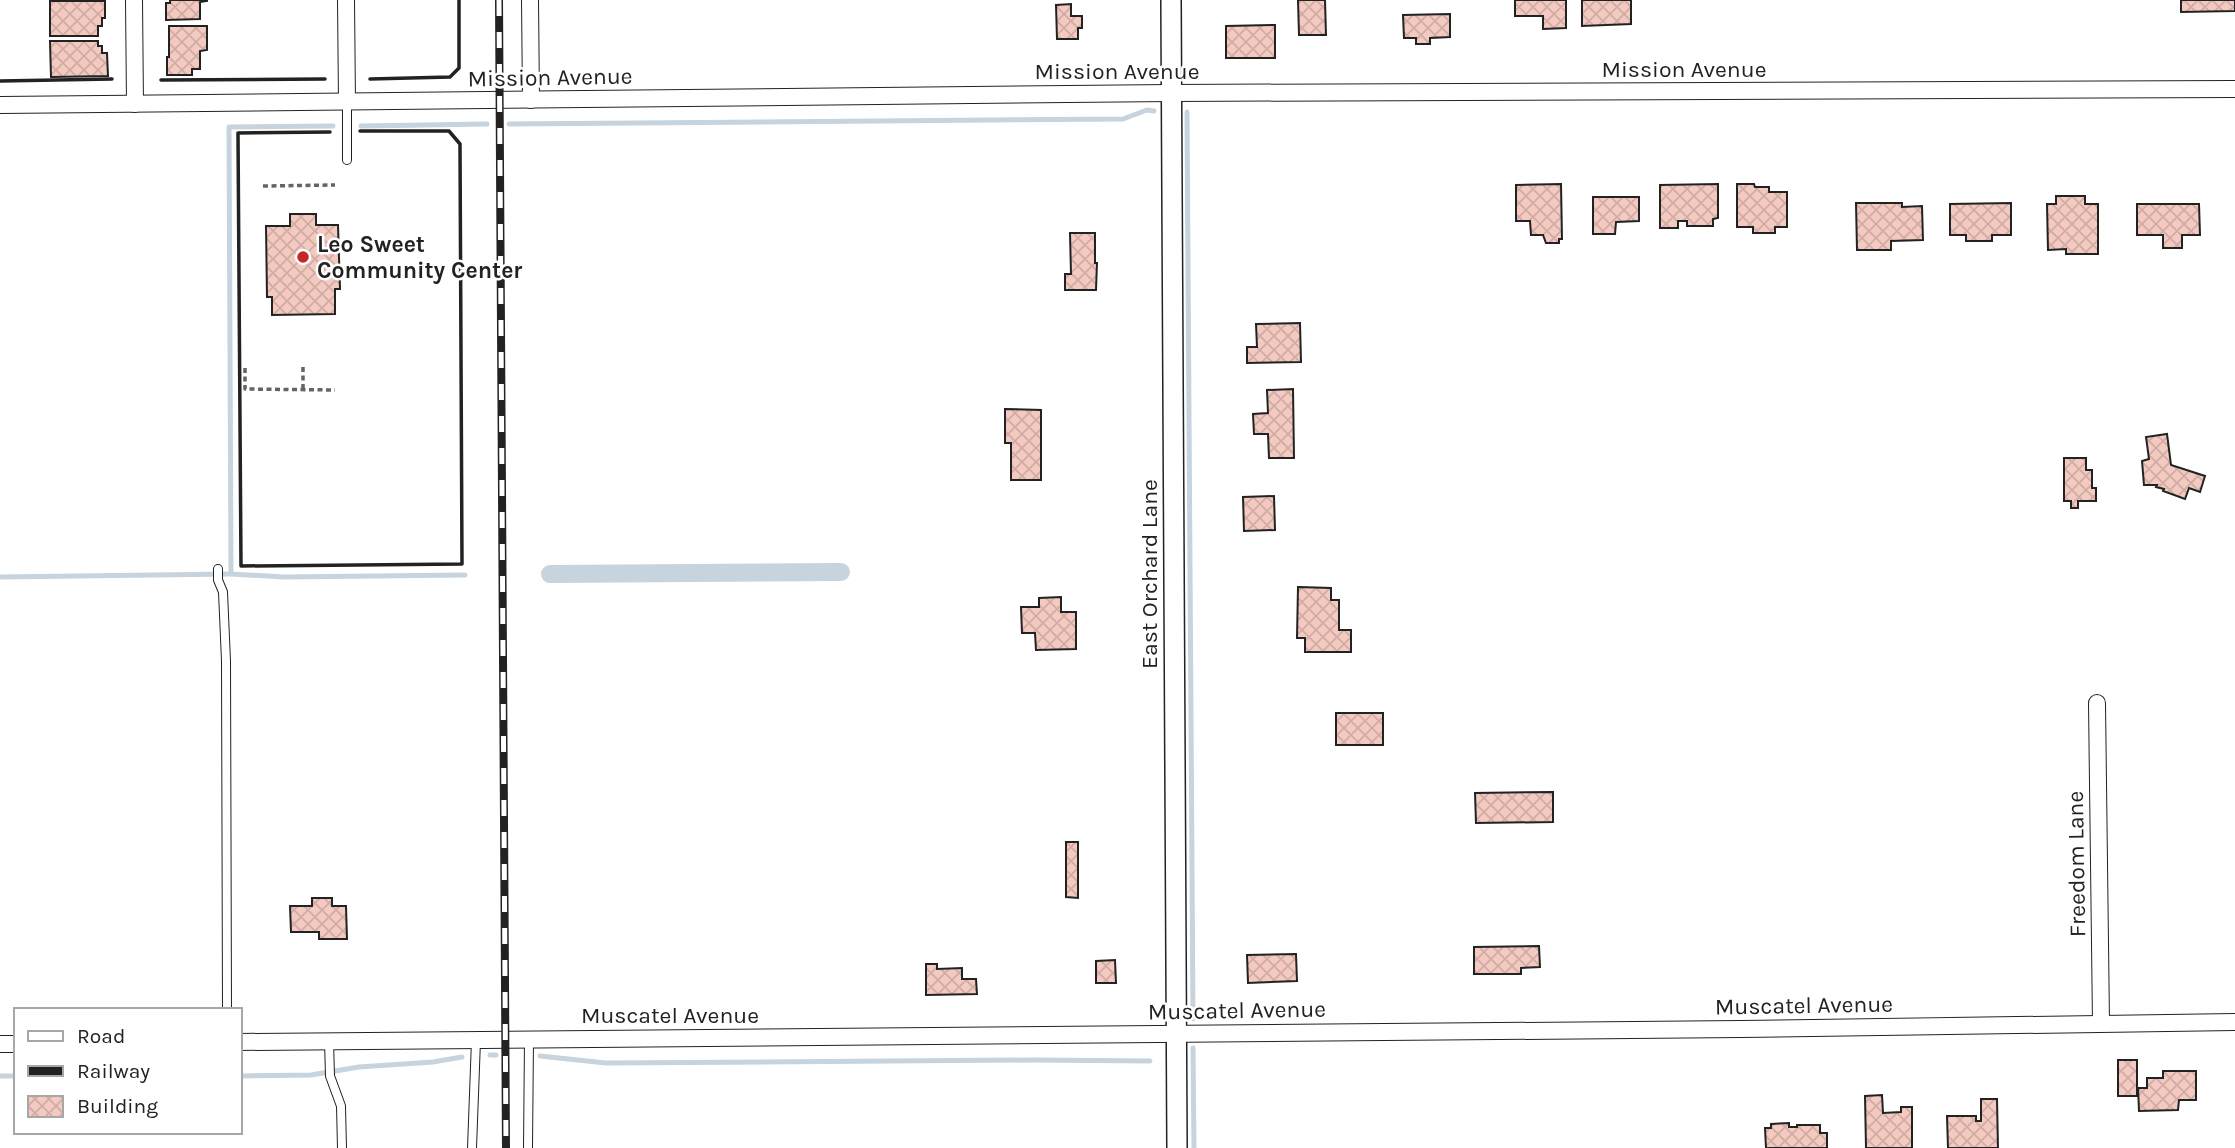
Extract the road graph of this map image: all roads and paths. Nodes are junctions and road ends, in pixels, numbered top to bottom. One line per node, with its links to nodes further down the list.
1 (134, 0): 9 (street)
2 (346, 0): 8 (street)
3 (530, 0): 7 (street)
4 (1171, 0): 6 (street, East Orchard Lane)
5 (2235, 89): 6 (street, Mission Avenue)
6 (1171, 93): 7 (street, Mission Avenue); 23 (street, East Orchard Lane)
7 (531, 100): 8 (street, Mission Avenue)
8 (347, 102): 9 (street, Mission Avenue); 11 (lane)
9 (135, 104): 10 (street, Mission Avenue)
10 (0, 105)
11 (347, 160)
12 (335, 185): 13 (path)
13 (263, 186)
14 (303, 365): 16 (path)
15 (246, 368): 16 (path)
16 (303, 390): 17 (path)
17 (335, 390)
18 (218, 569): 20 (lane)
19 (2097, 704): 22 (street, Freedom Lane)
20 (227, 1008)
21 (2235, 1022): 22 (street, Muscatel Avenue)
22 (2101, 1023): 23 (street, Muscatel Avenue)
23 (1176, 1034): 24 (street, Muscatel Avenue); 31 (street, East Orchard Lane)
24 (529, 1039): 25 (street, Muscatel Avenue); 30 (lane)
25 (476, 1040): 26 (street, Muscatel Avenue); 29 (lane)
26 (329, 1041): 27 (street, Muscatel Avenue); 28 (lane)
27 (242, 1042)
28 (342, 1148)
29 (472, 1148)
30 (528, 1148)
31 (1177, 1148)

